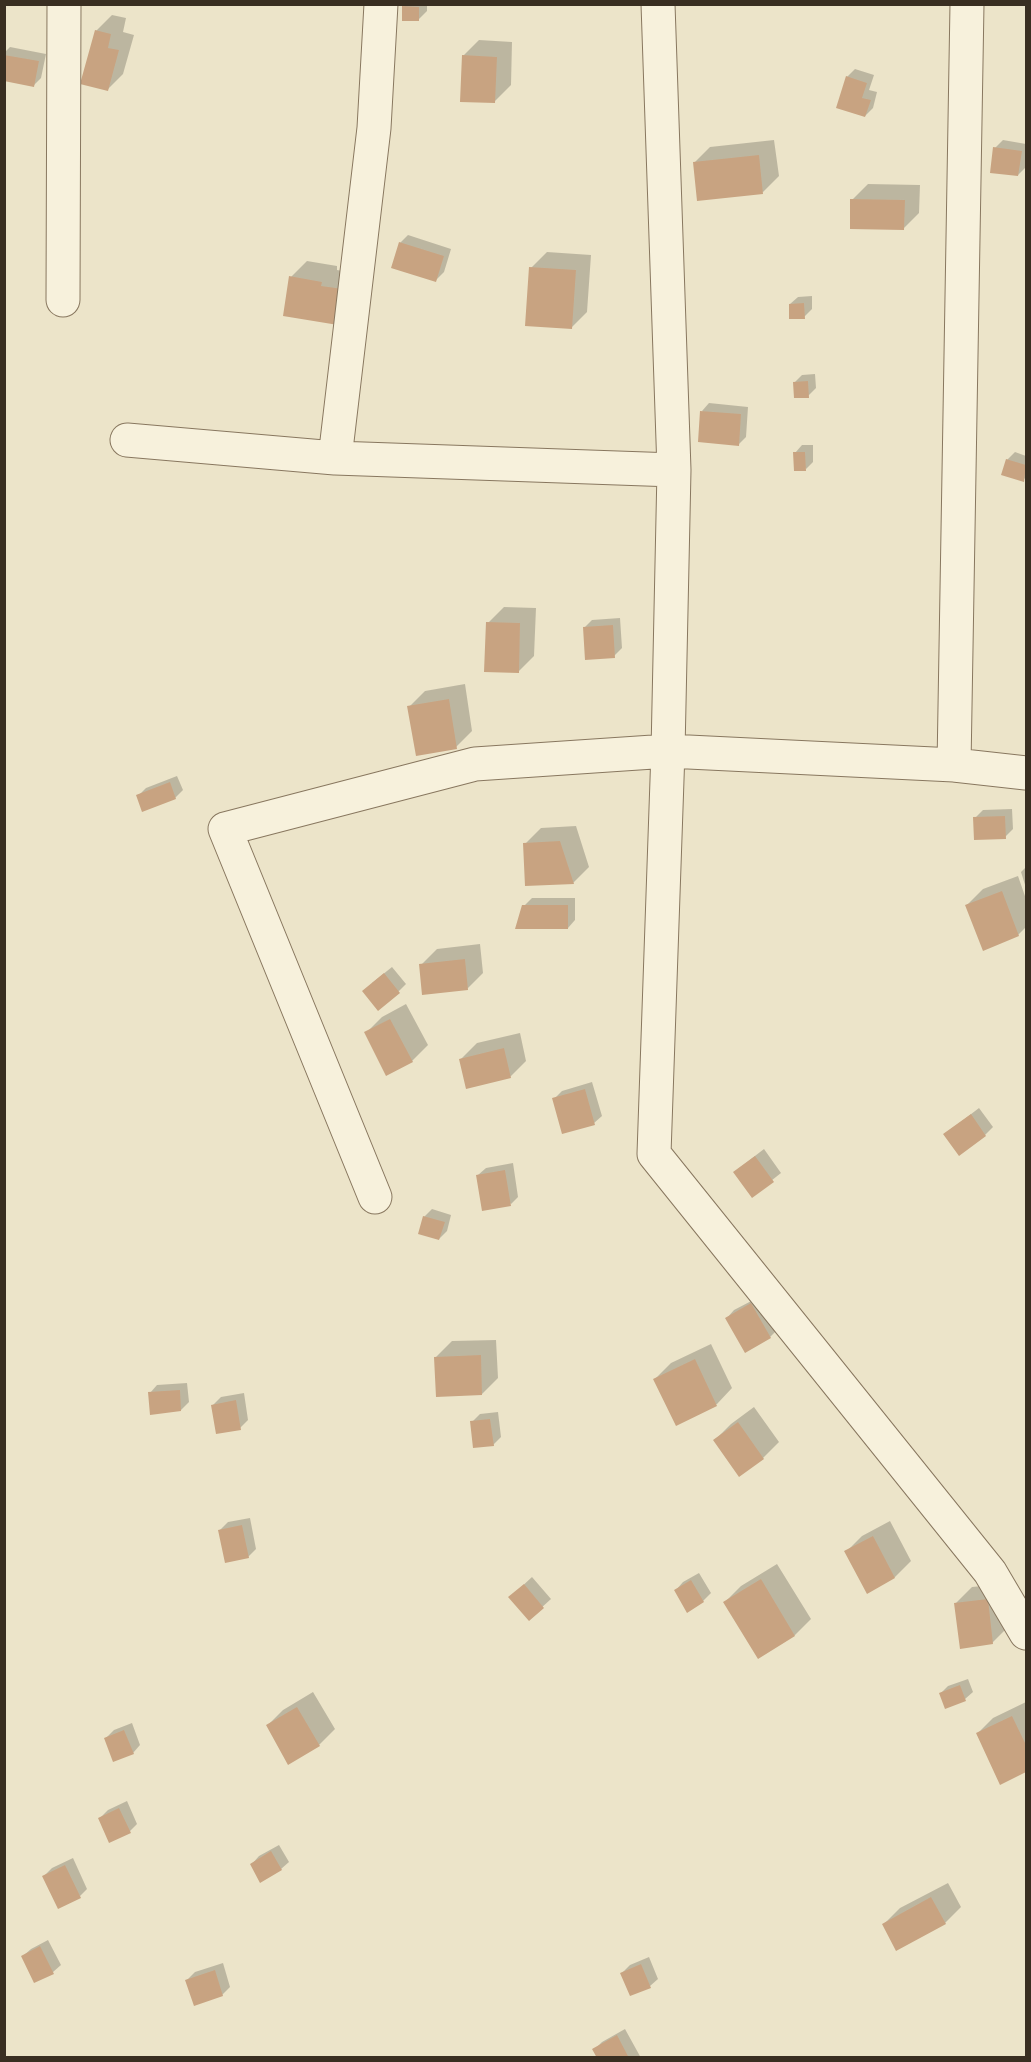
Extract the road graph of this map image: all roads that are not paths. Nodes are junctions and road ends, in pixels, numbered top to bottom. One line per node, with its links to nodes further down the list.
1 (64, 4): 5 (street)
2 (381, 4): 7 (street)
3 (658, 4): 8 (street)
4 (967, 4): 10 (street)
5 (63, 300)
6 (127, 440): 7 (street)
7 (335, 458): 8 (street)
8 (674, 470): 9 (street)
9 (668, 751): 10 (street); 12 (street); 13 (street)
10 (954, 765): 11 (street)
11 (1026, 773)
12 (375, 1197)
13 (1026, 1633)

